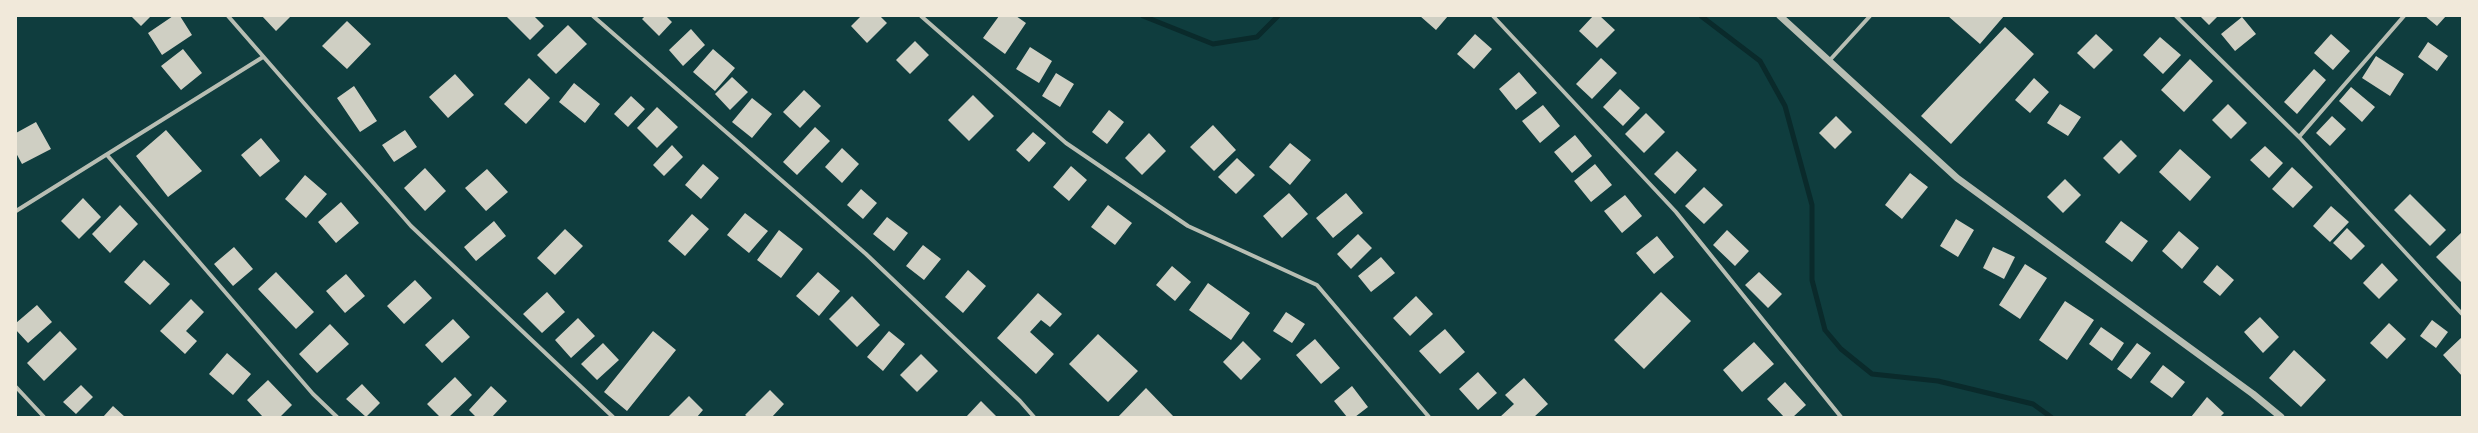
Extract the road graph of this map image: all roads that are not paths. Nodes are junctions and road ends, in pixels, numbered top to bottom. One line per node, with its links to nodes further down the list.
1 (228, 16): 9 (street)
2 (594, 16): 19 (street)
3 (921, 16): 20 (street)
4 (1493, 16): 21 (street)
5 (1780, 16): 10 (street)
6 (1870, 16): 10 (street)
7 (2176, 16): 11 (street)
8 (2404, 16): 11 (street)
9 (263, 57): 12 (street); 18 (street)
10 (1829, 61): 22 (street)
11 (2299, 136): 14 (street)
12 (106, 155): 13 (street); 17 (street)
13 (16, 211)
14 (2462, 314)
15 (16, 388): 16 (street)
16 (44, 417)
17 (337, 417)
18 (613, 417)
19 (1034, 417)
20 (1428, 417)
21 (1841, 417)
22 (2281, 417)

